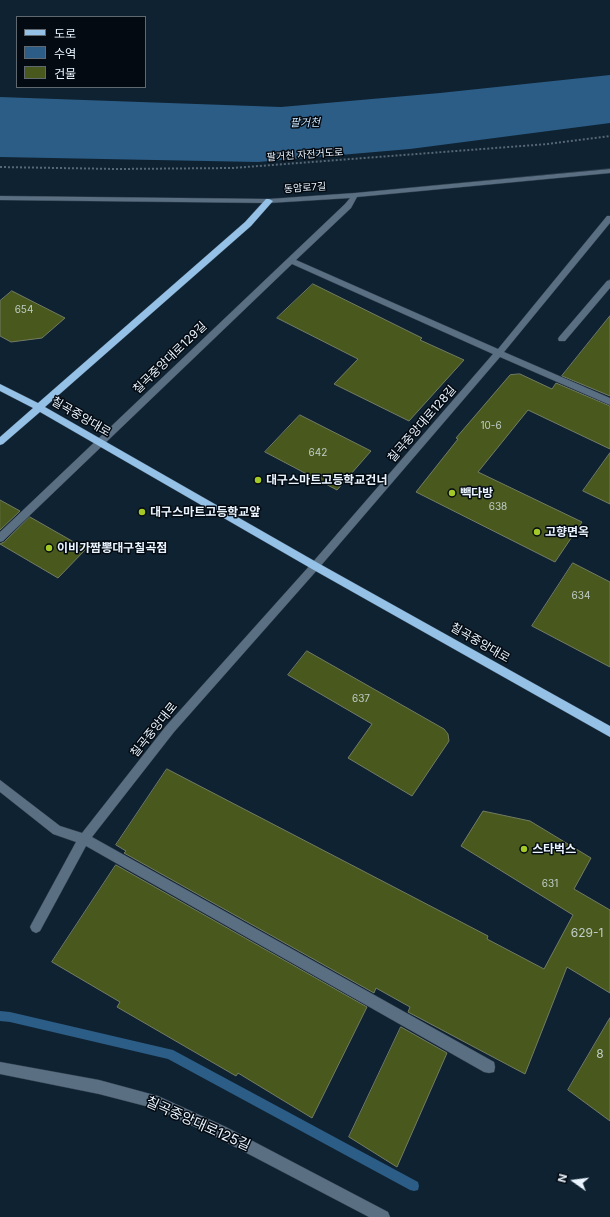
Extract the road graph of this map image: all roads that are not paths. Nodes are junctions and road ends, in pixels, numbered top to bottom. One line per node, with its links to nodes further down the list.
1 (610, 171): 2 (street, 동암로7길)
2 (356, 195): 4 (street, 동암로7길); 6 (street, 칠곡중앙대로129길)
3 (0, 198): 4 (street, 동암로7길)
4 (269, 201): 12 (main road)
5 (610, 218): 9 (street, 칠곡중앙대로128길)
6 (291, 261): 9 (street); 14 (street, 칠곡중앙대로129길)
7 (610, 283): 8 (street)
8 (562, 339)
9 (500, 353): 11 (street); 16 (street, 칠곡중앙대로128길)
10 (0, 387): 12 (main road, 칠곡중앙대로)
11 (610, 402)
12 (40, 408): 13 (main road); 14 (main road, 칠곡중앙대로)
13 (0, 442)
14 (100, 443): 15 (street, 칠곡중앙대로129길); 16 (main road, 칠곡중앙대로)
15 (0, 538)
16 (316, 566): 17 (main road, 칠곡중앙대로); 19 (street, 칠곡중앙대로)
17 (610, 732)
18 (0, 785): 19 (street)
19 (84, 839): 20 (street, 칠곡중앙대로); 21 (street)
20 (36, 927)
21 (489, 1067)
22 (0, 1068): 23 (street, 칠곡중앙대로125길)
23 (383, 1217)

